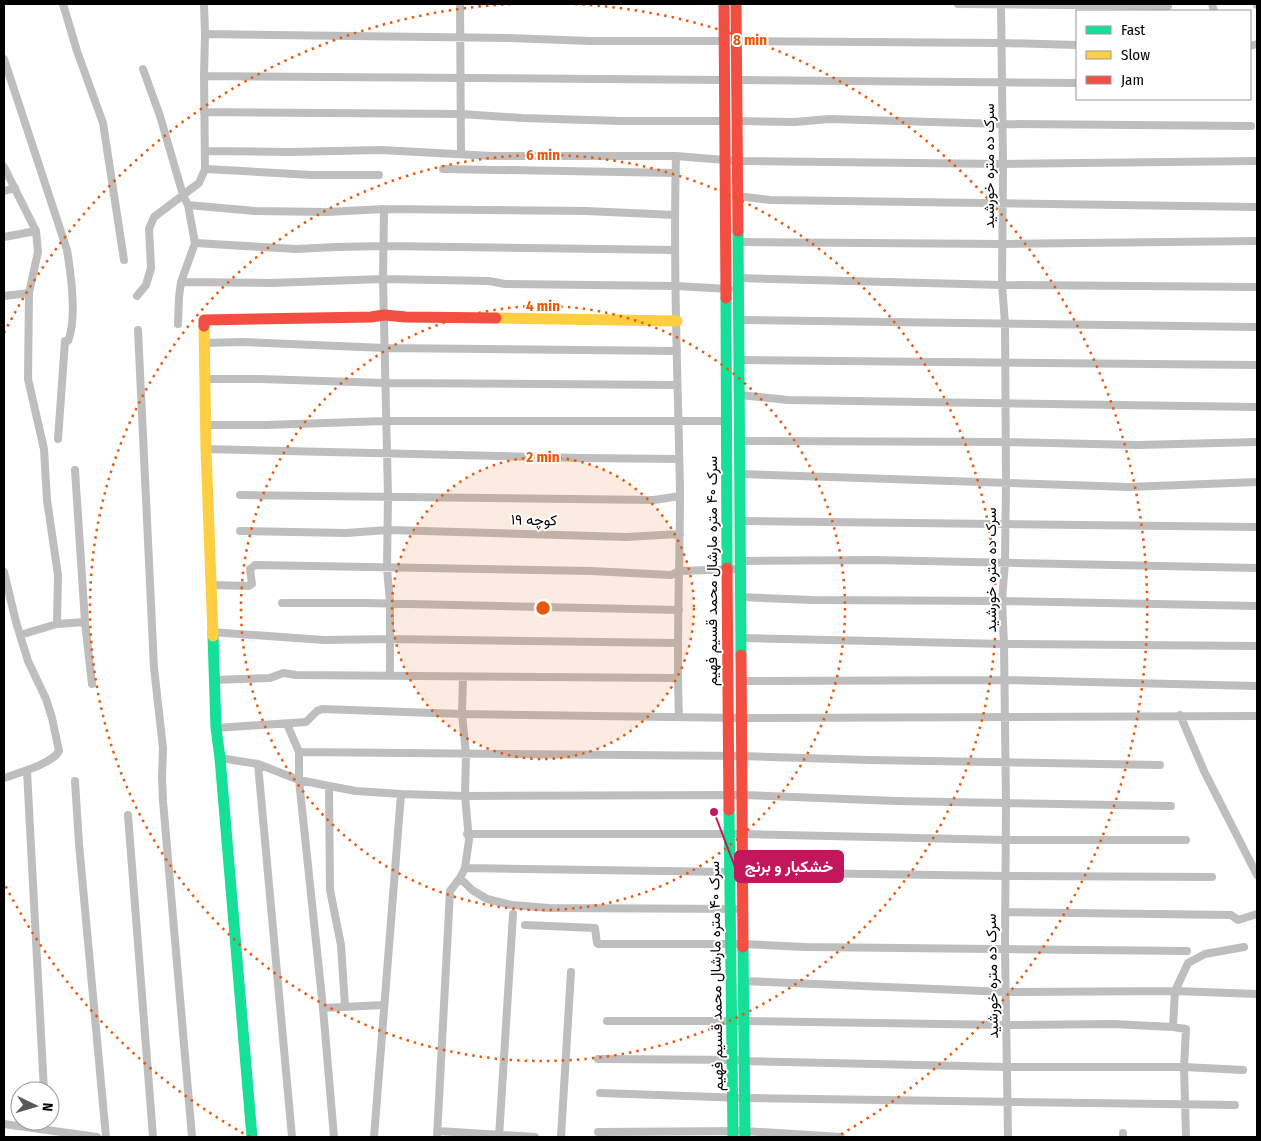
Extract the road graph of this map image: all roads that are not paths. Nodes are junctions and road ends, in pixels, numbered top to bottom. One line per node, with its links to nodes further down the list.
1 (63, 4): 54 (street)
2 (204, 4): 9 (street)
3 (460, 4): 10 (street)
4 (724, 4): 11 (street, سرک ۴۰ متره مارشال محمد قسیم فهیم)
5 (736, 4): 11 (street, سرک ۴۰ متره مارشال محمد قسیم فهیم)
6 (958, 4): 7 (street)
7 (1001, 4): 8 (street); 12 (street, سرک ده متره خورشید)
8 (1168, 6)
9 (205, 34): 10 (street); 16 (street)
10 (460, 37): 11 (street); 17 (street)
11 (730, 41): 12 (street); 18 (street, سرک ۴۰ متره مارشال محمد قسیم فهیم)
12 (1002, 43): 13 (street); 20 (street, سرک ده متره خورشید)
13 (1076, 45)
14 (4, 59): 88 (street)
15 (143, 69): 39 (street)
16 (204, 76): 17 (street); 21 (street)
17 (460, 78): 18 (street); 22 (street)
18 (731, 80): 20 (street); 23 (street, سرک ۴۰ متره مارشال محمد قسیم فهیم)
19 (1076, 83): 20 (street)
20 (1002, 84): 24 (street, سرک ده متره خورشید)
21 (204, 112): 22 (street); 26 (street)
22 (462, 114): 23 (street); 27 (street)
23 (731, 121): 24 (street); 29 (street, سرک ۴۰ متره مارشال محمد قسیم فهیم)
24 (1002, 124): 25 (street); 31 (street, سرک ده متره خورشید)
25 (1250, 126)
26 (205, 151): 27 (street); 33 (street)
27 (461, 154): 28 (street)
28 (676, 156): 29 (street); 35 (street)
29 (731, 160): 31 (street); 40 (street, سرک ۴۰ متره مارشال محمد قسیم فهیم); 61 (street, سرک ۴۰ متره مارشال محمد قسیم فهیم)
30 (1257, 161): 31 (street)
31 (1003, 164): 41 (street, سرک ده متره خورشید)
32 (4, 167): 37 (street)
33 (205, 169): 36 (street); 39 (street)
34 (443, 169): 35 (street)
35 (676, 173): 45 (street)
36 (379, 175)
37 (15, 188): 38 (street); 46 (street)
38 (4, 190)
39 (183, 195): 42 (street); 64 (street)
40 (737, 196): 41 (street); 49 (street, سرک ۴۰ متره مارشال محمد قسیم فهیم)
41 (1003, 204): 43 (street); 51 (street, سرک ده متره خورشید)
42 (188, 205): 44 (street); 50 (street)
43 (1257, 208)
44 (384, 209): 45 (street); 52 (street)
45 (675, 215): 53 (street)
46 (36, 231): 47 (street); 62 (street)
47 (4, 237)
48 (1257, 241): 51 (street)
49 (738, 242): 51 (street); 57 (street, سرک ۴۰ متره مارشال محمد قسیم فهیم)
50 (195, 243): 52 (street); 56 (street)
51 (1003, 244): 58 (street, سرک ده متره خورشید)
52 (385, 246): 53 (street); 55 (street)
53 (675, 250): 59 (street)
54 (124, 260)
55 (383, 279): 56 (street); 59 (street); 65 (street)
56 (181, 282): 69 (street)
57 (738, 284): 58 (street); 61 (street); 66 (street, سرک ۴۰ متره مارشال محمد قسیم فهیم)
58 (1002, 284): 60 (street); 68 (street, سرک ده متره خورشید)
59 (676, 286): 61 (street); 67 (street)
60 (1257, 286)
61 (726, 289): 86 (street, سرک ۴۰ متره مارشال محمد قسیم فهیم)
62 (29, 293): 63 (street); 123 (street)
63 (4, 296)
64 (137, 296)
65 (384, 315): 67 (street); 72 (street); 73 (street)
66 (738, 320): 68 (street); 75 (street, سرک ۴۰ متره مارشال محمد قسیم فهیم)
67 (677, 321): 74 (street)
68 (1005, 323): 70 (street); 76 (street, سرک ده متره خورشید)
69 (178, 324)
70 (1257, 327)
71 (138, 330): 224 (street)
72 (205, 343): 73 (street); 78 (street)
73 (385, 348): 74 (street); 79 (street)
74 (677, 351): 80 (street)
75 (739, 360): 76 (street); 81 (street, سرک ۴۰ متره مارشال محمد قسیم فهیم)
76 (1005, 363): 77 (street); 82 (street, سرک ده متره خورشید)
77 (1257, 365)
78 (206, 379): 79 (street); 87 (street)
79 (385, 383): 80 (street); 84 (street)
80 (677, 385): 85 (street)
81 (739, 395): 82 (street); 89 (street, سرک ۴۰ متره مارشال محمد قسیم فهیم)
82 (1005, 403): 83 (street); 90 (street, سرک ده متره خورشید)
83 (1257, 407)
84 (386, 421): 85 (street); 87 (street); 93 (street)
85 (678, 421): 86 (street); 94 (street)
86 (726, 421): 112 (street, سرک ۴۰ متره مارشال محمد قسیم فهیم)
87 (206, 425): 92 (street)
88 (58, 439)
89 (739, 441): 90 (street); 96 (street, سرک ۴۰ متره مارشال محمد قسیم فهیم)
90 (1005, 442): 91 (street); 97 (street, سرک ده متره خورشید)
91 (1257, 442)
92 (206, 449): 93 (street); 115 (street)
93 (386, 453): 94 (street); 100 (street)
94 (679, 459): 101 (street)
95 (75, 470): 122 (street)
96 (740, 474): 97 (street); 102 (street, سرک ۴۰ متره مارشال محمد قسیم فهیم)
97 (1006, 482): 98 (street); 103 (street, سرک ده متره خورشید)
98 (1257, 482)
99 (240, 495): 100 (street)
100 (388, 496): 101 (street); 105 (street)
101 (680, 496): 107 (street)
102 (740, 521): 103 (street); 109 (street, سرک ۴۰ متره مارشال محمد قسیم فهیم)
103 (1005, 524): 104 (street); 108 (street, سرک ده متره خورشید)
104 (1257, 526)
105 (388, 530): 106 (street, کوچه ۱۹); 107 (street, کوچه ۱۹); 110 (street)
106 (240, 531)
107 (680, 534): 113 (street)
108 (1005, 562): 109 (street); 111 (street); 117 (street, سرک ده متره خورشید)
109 (740, 565): 112 (street); 116 (street, سرک ۴۰ متره مارشال محمد قسیم فهیم)
110 (387, 568): 113 (street); 115 (street); 119 (street)
111 (1257, 568)
112 (727, 570): 113 (street); 144 (street, سرک ۴۰ متره مارشال محمد قسیم فهیم)
113 (680, 571): 121 (street)
114 (4, 572): 125 (street)
115 (211, 586): 124 (street)
116 (740, 597): 117 (street); 126 (street, سرک ۴۰ متره مارشال محمد قسیم فهیم)
117 (1002, 601): 120 (street); 129 (street, سرک ده متره خورشید)
118 (282, 603): 119 (street)
119 (390, 603): 121 (street); 127 (street)
120 (1257, 606)
121 (679, 610): 128 (street)
122 (85, 622): 123 (street); 137 (street)
123 (57, 624): 125 (street)
124 (211, 632): 127 (street); 134 (street)
125 (20, 635): 156 (street)
126 (741, 638): 129 (street); 136 (street, سرک ۴۰ متره مارشال محمد قسیم فهیم)
127 (390, 639): 128 (street); 131 (street)
128 (678, 643): 133 (street)
129 (1004, 644): 130 (street); 135 (street, سرک ده متره خورشید)
130 (1257, 646)
131 (390, 675): 132 (street); 134 (street)
132 (463, 677): 133 (street); 139 (street)
133 (677, 678): 142 (street)
134 (214, 680): 147 (street)
135 (1005, 680): 136 (street); 138 (street); 143 (street, سرک ده متره خورشید)
136 (741, 681): 145 (street, سرک ۴۰ متره مارشال محمد قسیم فهیم)
137 (92, 684)
138 (1257, 686)
139 (462, 714): 142 (street); 146 (street); 149 (street)
140 (1180, 716): 141 (street); 143 (street); 176 (street)
141 (1257, 716)
142 (679, 717): 144 (street)
143 (1005, 717): 145 (street); 153 (street, سرک ده متره خورشید)
144 (728, 718): 145 (street); 150 (street, سرک ۴۰ متره مارشال محمد قسیم فهیم)
145 (741, 718): 151 (street, سرک ۴۰ متره مارشال محمد قسیم فهیم)
146 (287, 724): 147 (street); 148 (street)
147 (216, 728): 152 (street)
148 (299, 752): 149 (street); 158 (street)
149 (466, 754): 150 (street); 164 (street)
150 (728, 756): 151 (street); 162 (street, سرک ۴۰ متره مارشال محمد قسیم فهیم)
151 (742, 756): 153 (street); 163 (street, سرک ۴۰ متره مارشال محمد قسیم فهیم)
152 (220, 758): 154 (street); 225 (street)
153 (1005, 762): 155 (street); 165 (street, سرک ده متره خورشید)
154 (258, 764): 158 (street); 226 (street)
155 (1160, 765)
156 (27, 771): 157 (street); 209 (street)
157 (4, 778)
158 (299, 780): 160 (street); 198 (street)
159 (75, 781): 222 (street)
160 (329, 786): 161 (street); 197 (street)
161 (401, 794): 164 (street); 196 (street)
162 (729, 795): 163 (street); 164 (street); 169 (street, سرک ۴۰ متره مارشال محمد قسیم فهیم)
163 (742, 795): 165 (street); 170 (street, سرک ۴۰ متره مارشال محمد قسیم فهیم)
164 (466, 796): 168 (street)
165 (1006, 803): 166 (street); 171 (street, سرک ده متره خورشید)
166 (1171, 806)
167 (128, 815): 223 (street)
168 (468, 834): 169 (street); 173 (street)
169 (729, 834): 170 (street); 174 (street, سرک ۴۰ متره مارشال محمد قسیم فهیم)
170 (742, 834): 171 (street); 175 (street, سرک ۴۰ متره مارشال محمد قسیم فهیم)
171 (1006, 840): 172 (street); 177 (street, سرک ده متره خورشید)
172 (1186, 840)
173 (465, 868): 174 (street); 179 (street)
174 (730, 872): 175 (street); 180 (street, سرک ۴۰ متره مارشال محمد قسیم فهیم)
175 (742, 872): 177 (street); 181 (street, سرک ۴۰ متره مارشال محمد قسیم فهیم)
176 (1257, 875)
177 (1006, 876): 178 (street); 182 (street, سرک ده متره خورشید)
178 (1212, 876)
179 (460, 878): 180 (street); 217 (street)
180 (730, 909): 181 (street); 187 (street, سرک ۴۰ متره مارشال محمد قسیم فهیم)
181 (743, 909): 186 (street, سرک ۴۰ متره مارشال محمد قسیم فهیم)
182 (1005, 912): 184 (street); 189 (street, سرک ده متره خورشید)
183 (513, 914): 220 (street)
184 (1257, 914)
185 (526, 925): 187 (street)
186 (743, 944): 187 (street); 189 (street); 192 (street, سرک ۴۰ متره مارشال محمد قسیم فهیم)
187 (731, 945): 200 (street, سرک ۴۰ متره مارشال محمد قسیم فهیم)
188 (1244, 947): 193 (street)
189 (1005, 950): 190 (street); 194 (street, سرک ده متره خورشید)
190 (1187, 951)
191 (571, 972): 230 (street)
192 (743, 981): 194 (street); 201 (street, سرک ۴۰ متره مارشال محمد قسیم فهیم)
193 (1175, 991): 194 (street); 195 (street); 203 (street)
194 (1006, 992): 202 (street, سرک ده متره خورشید)
195 (1257, 994)
196 (384, 1005): 197 (street); 228 (street)
197 (345, 1006): 198 (street)
198 (323, 1008): 227 (street)
199 (607, 1021): 200 (street)
200 (732, 1021): 201 (street); 205 (street, سرک ۴۰ متره مارشال محمد قسیم فهیم)
201 (744, 1021): 202 (street); 205 (street, سرک ۴۰ متره مارشال محمد قسیم فهیم)
202 (1006, 1025): 203 (street); 206 (street, سرک ده متره خورشید)
203 (1173, 1027): 207 (street)
204 (598, 1059): 205 (street)
205 (740, 1060): 206 (street); 211 (street, سرک ۴۰ متره مارشال محمد قسیم فهیم)
206 (1008, 1066): 207 (street); 212 (street, سرک ده متره خورشید)
207 (1184, 1067): 208 (street); 213 (street)
208 (1243, 1070)
209 (43, 1081)
210 (600, 1093): 211 (street)
211 (739, 1098): 212 (street); 218 (street, سرک ۴۰ متره مارشال محمد قسیم فهیم)
212 (1008, 1101): 213 (street); 232 (street, سرک ده متره خورشید)
213 (1186, 1104): 214 (street); 233 (street)
214 (1235, 1105)
215 (46, 1131): 219 (street)
216 (598, 1132): 218 (street)
217 (438, 1134): 220 (street)
218 (739, 1134): 231 (street)
219 (65, 1135): 221 (street)
220 (499, 1136): 229 (street)
221 (97, 1137)
222 (106, 1137)
223 (153, 1137)
224 (192, 1137)
225 (252, 1137)
226 (292, 1137)
227 (334, 1137)
228 (374, 1137)
229 (535, 1137)
230 (561, 1137)
231 (841, 1137)
232 (1008, 1137)
233 (1186, 1137)

